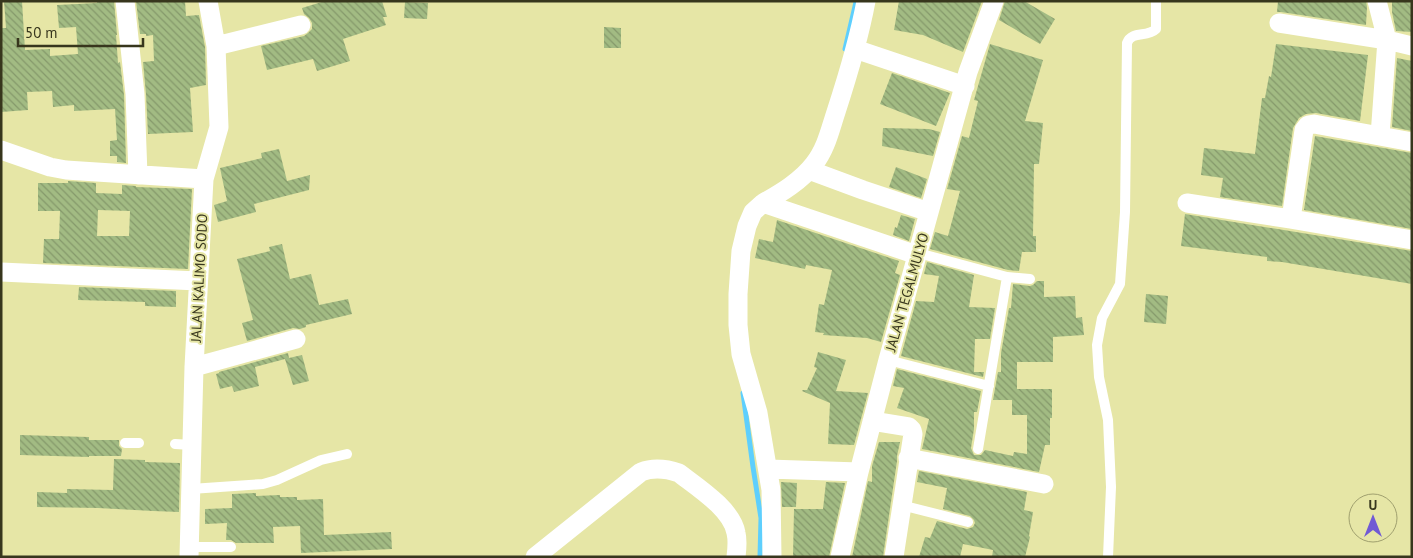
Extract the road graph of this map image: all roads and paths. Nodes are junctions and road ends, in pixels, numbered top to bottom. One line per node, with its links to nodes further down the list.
1 (125, 1): 18 (street)
2 (208, 1): 10 (street, JALAN KALIMO SODO)
3 (866, 1): 12 (street)
4 (994, 1): 13 (street, JALAN TEGALMULYO)
5 (1156, 1): 53 (lane)
6 (1377, 1): 9 (street)
7 (1279, 22): 9 (street)
8 (301, 25): 10 (street)
9 (1387, 40): 11 (street); 14 (street)
10 (216, 46): 19 (street, JALAN KALIMO SODO)
11 (1412, 46)
12 (855, 48): 13 (street); 17 (street)
13 (964, 86): 22 (street, JALAN TEGALMULYO)
14 (1380, 136): 15 (street); 23 (street)
15 (1412, 142)
16 (1, 150): 18 (street)
17 (809, 170): 20 (street); 22 (street)
18 (138, 174): 19 (street)
19 (204, 179): 29 (street, JALAN KALIMO SODO)
20 (762, 203): 25 (street); 40 (street)
21 (1187, 203): 23 (street)
22 (929, 212): 25 (street, JALAN TEGALMULYO)
23 (1292, 219): 24 (street)
24 (1412, 240)
25 (917, 254): 27 (lane); 31 (street, JALAN TEGALMULYO)
26 (1, 272): 29 (street)
27 (1007, 276): 28 (lane); 33 (lane)
28 (1030, 279)
29 (198, 281): 32 (street, JALAN KALIMO SODO)
30 (296, 339): 32 (street)
31 (888, 360): 33 (lane); 34 (street, JALAN TEGALMULYO)
32 (194, 367): 43 (street, JALAN KALIMO SODO)
33 (989, 386): 37 (lane)
34 (872, 421): 39 (street); 41 (street, JALAN TEGALMULYO)
35 (125, 443): 36 (lane)
36 (139, 443)
37 (978, 449)
38 (347, 454): 43 (lane)
39 (908, 458): 42 (street); 44 (street)
40 (768, 469): 41 (street); 50 (street)
41 (859, 472): 51 (street, JALAN TEGALMULYO)
42 (1044, 484)
43 (191, 489): 47 (street, JALAN KALIMO SODO)
44 (901, 505): 45 (lane); 52 (street)
45 (968, 522)
46 (231, 547): 47 (lane)
47 (189, 552)
48 (535, 557): 49 (street)
49 (736, 557)
50 (772, 557)
51 (840, 557)
52 (894, 557)
53 (1108, 557)

